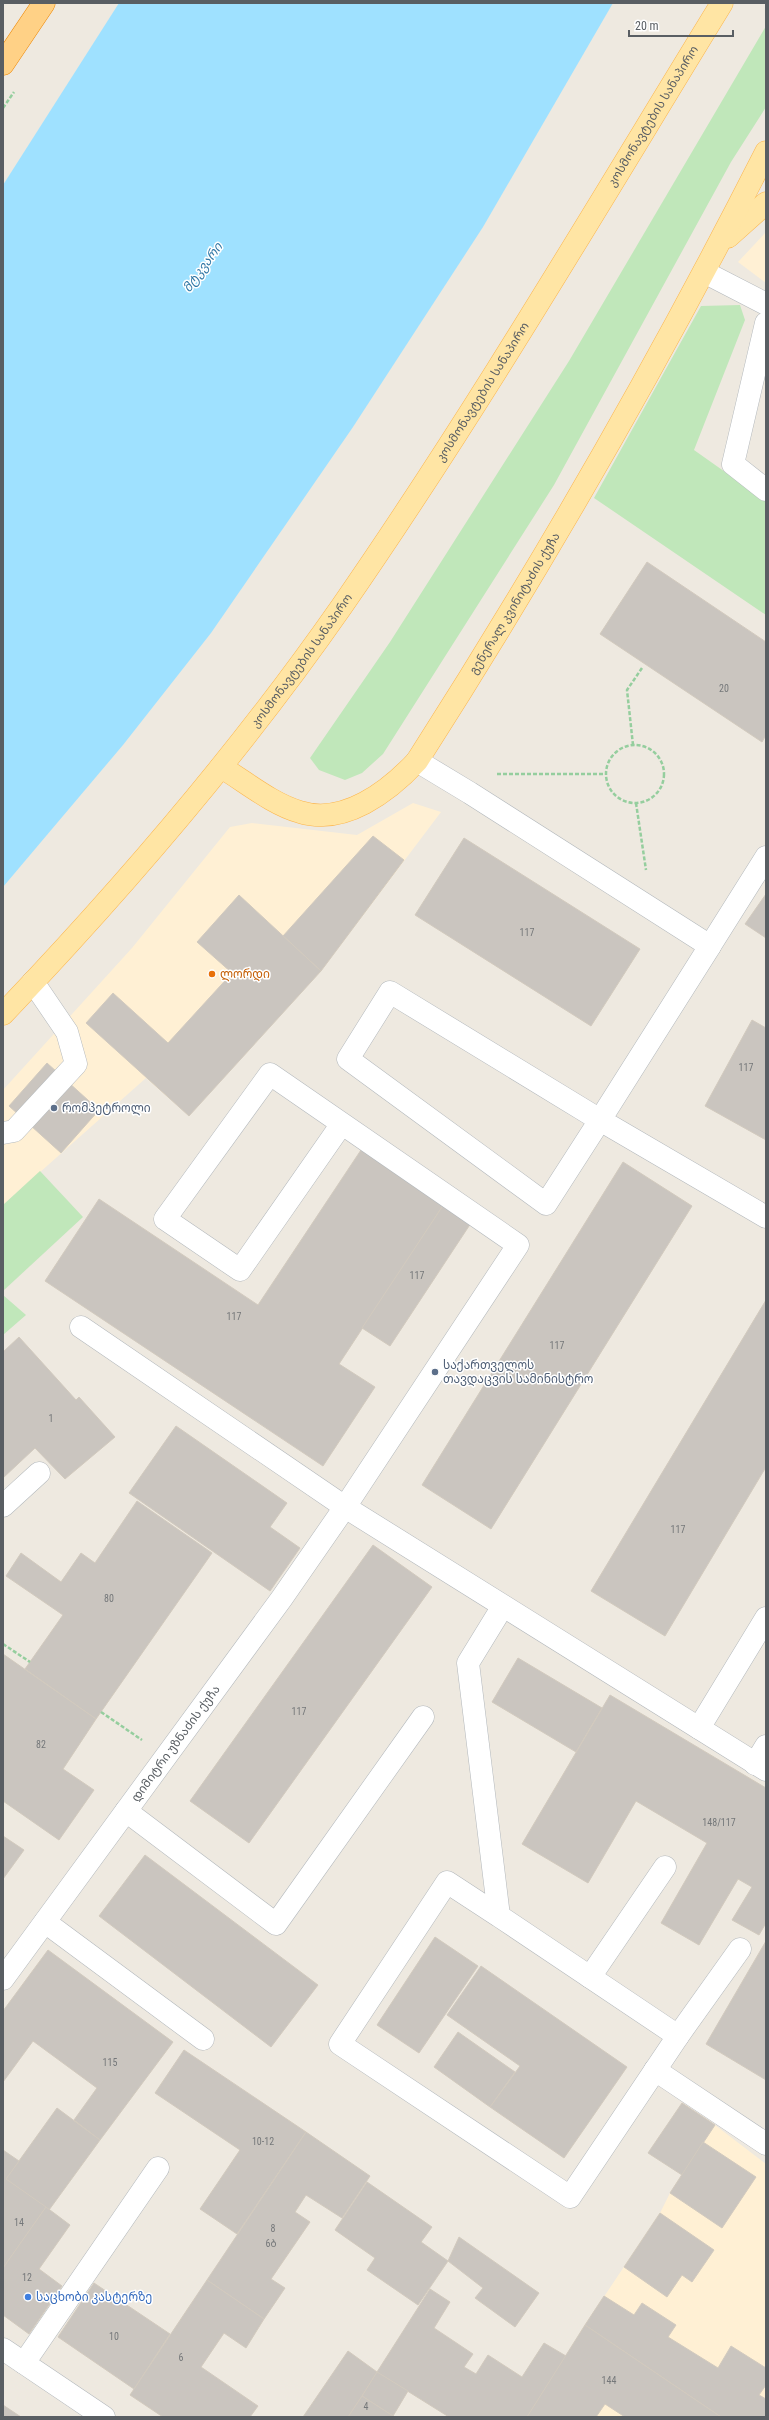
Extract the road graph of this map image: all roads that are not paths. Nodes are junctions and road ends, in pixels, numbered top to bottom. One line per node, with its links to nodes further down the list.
1 (44, 3): 3 (highway)
2 (722, 3): 13 (main road, კოსმონავტების სანაპირო)
3 (3, 64)
4 (766, 152): 6 (main road, გენერალ კვინიტაძის ქუჩა)
5 (766, 203): 6 (main road, გენერალ კვინიტაძის ქუჩა)
6 (718, 246): 7 (main road, გენერალ კვინიტაძის ქუჩა)
7 (704, 272): 8 (street); 12 (main road, გენერალ კვინიტაძის ქუჩა)
8 (766, 304)
9 (766, 323): 10 (street)
10 (759, 388): 11 (street)
11 (766, 490)
12 (417, 761): 13 (main road, გენერალ კვინიტაძის ქუჩა); 15 (street)
13 (221, 767): 16 (main road, კოსმონავტების სანაპირო)
14 (766, 857): 15 (street)
15 (710, 946): 18 (street)
16 (33, 982): 17 (main road, კოსმონავტების სანაპირო); 20 (street)
17 (3, 1014)
18 (600, 1120): 18 (street); 21 (street)
19 (341, 1125): 19 (street); 25 (street, დიმიტრი უზნაძის ქუჩა)
20 (3, 1133)
21 (766, 1217)
22 (81, 1327): 25 (street)
23 (39, 1473): 24 (street)
24 (3, 1506)
25 (345, 1507): 26 (street); 31 (street, დიმიტრი უზნაძის ქუჩა)
26 (503, 1606): 29 (street); 33 (street)
27 (766, 1618): 29 (street)
28 (423, 1717): 31 (street)
29 (699, 1728): 30 (street)
30 (762, 1760)
31 (126, 1811): 34 (street, დიმიტრი უზნაძის ქუჩა)
32 (665, 1867): 36 (street)
33 (499, 1916): 36 (street); 40 (street)
34 (45, 1922): 37 (street, დიმიტრი უზნაძის ქუჩა); 39 (street)
35 (740, 1949): 38 (street)
36 (590, 1977): 38 (street)
37 (3, 1979)
38 (678, 2036): 40 (street)
39 (202, 2039)
40 (655, 2070): 41 (street)
41 (766, 2144)
42 (158, 2168): 44 (street)
43 (3, 2349): 44 (street)
44 (24, 2363): 45 (street)
45 (104, 2417)

